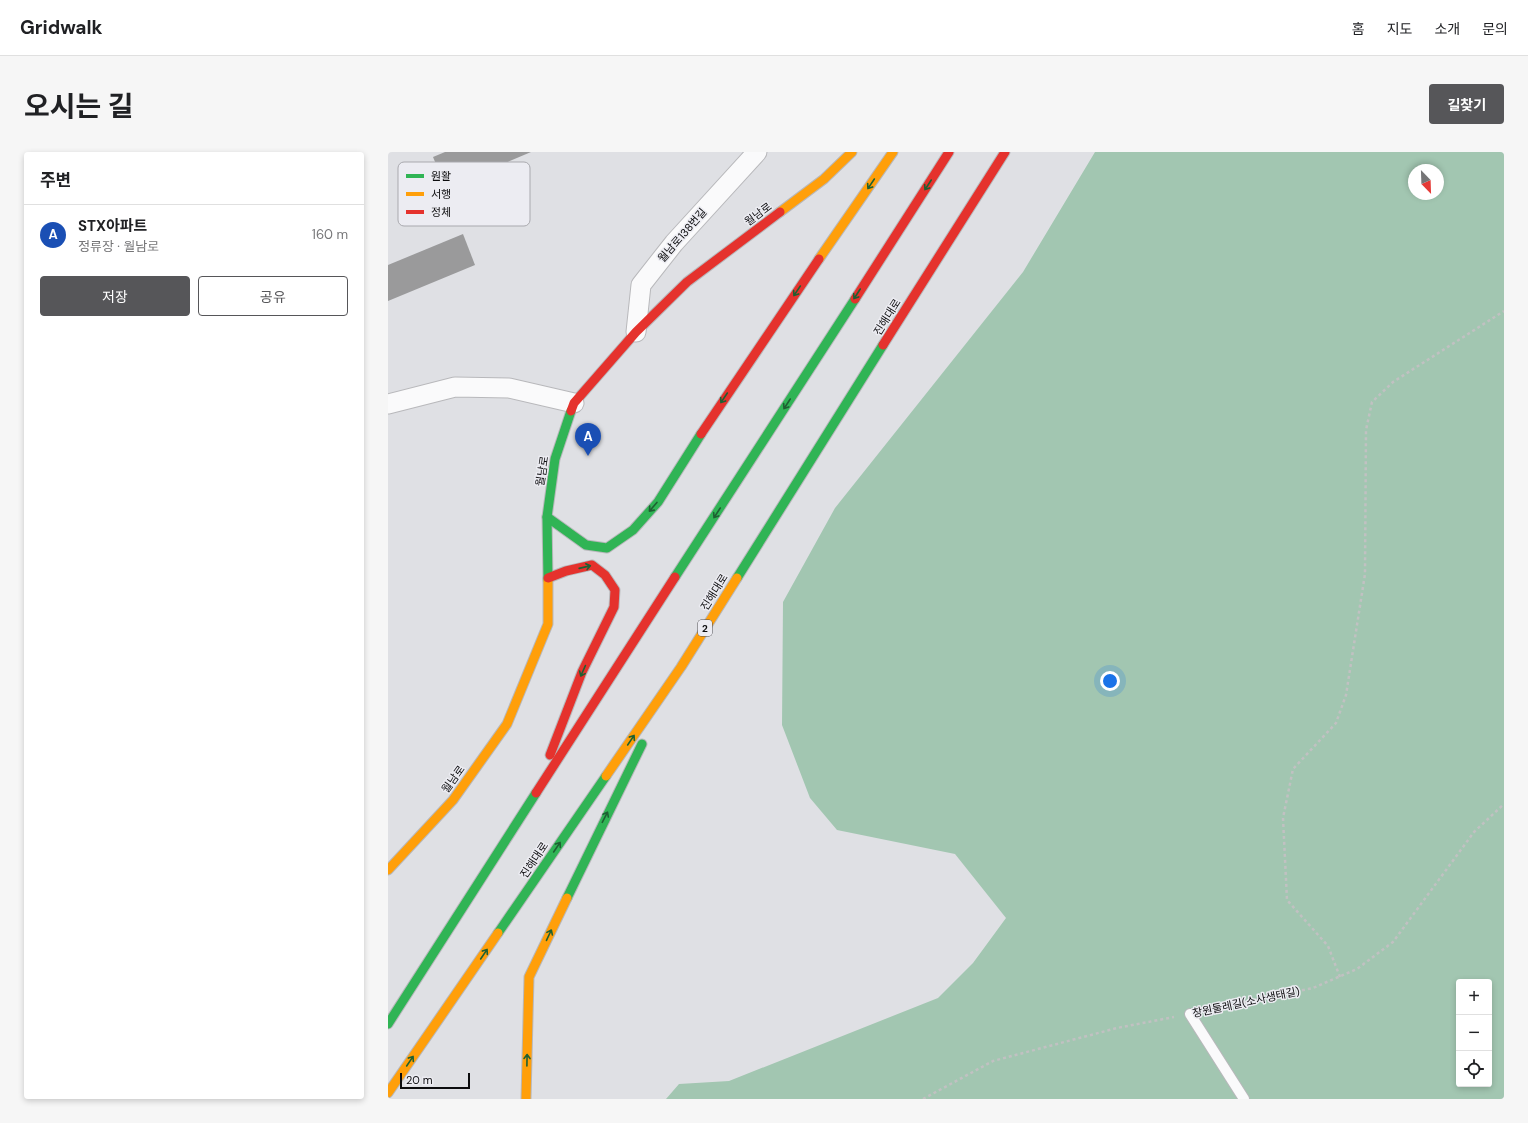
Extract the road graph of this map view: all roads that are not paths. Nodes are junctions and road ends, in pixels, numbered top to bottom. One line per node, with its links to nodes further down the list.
1 (757, 152): 6 (street, 월남로138번길)
2 (852, 152): 6 (main road, 월남로)
3 (893, 152): 9 (main road, one-way to 9)
4 (949, 152): 12 (main road, one-way to 12)
5 (1005, 152): 11 (main road, 진해대로 / 2)
6 (636, 332): 7 (main road, 월남로)
7 (574, 403): 8 (street); 9 (main road, 월남로)
8 (388, 404)
9 (547, 517): 10 (main road, 월남로)
10 (548, 578): 12 (main road, one-way to 12); 13 (main road, 월남로)
11 (681, 667): 16 (main road, 진해대로 / 2, one-way to 11); 17 (main road, one-way to 11)
12 (532, 801): 15 (main road)
13 (388, 870)
14 (1190, 1014): 18 (lane)
15 (388, 1024)
16 (388, 1093)
17 (526, 1099)
18 (1244, 1099)

